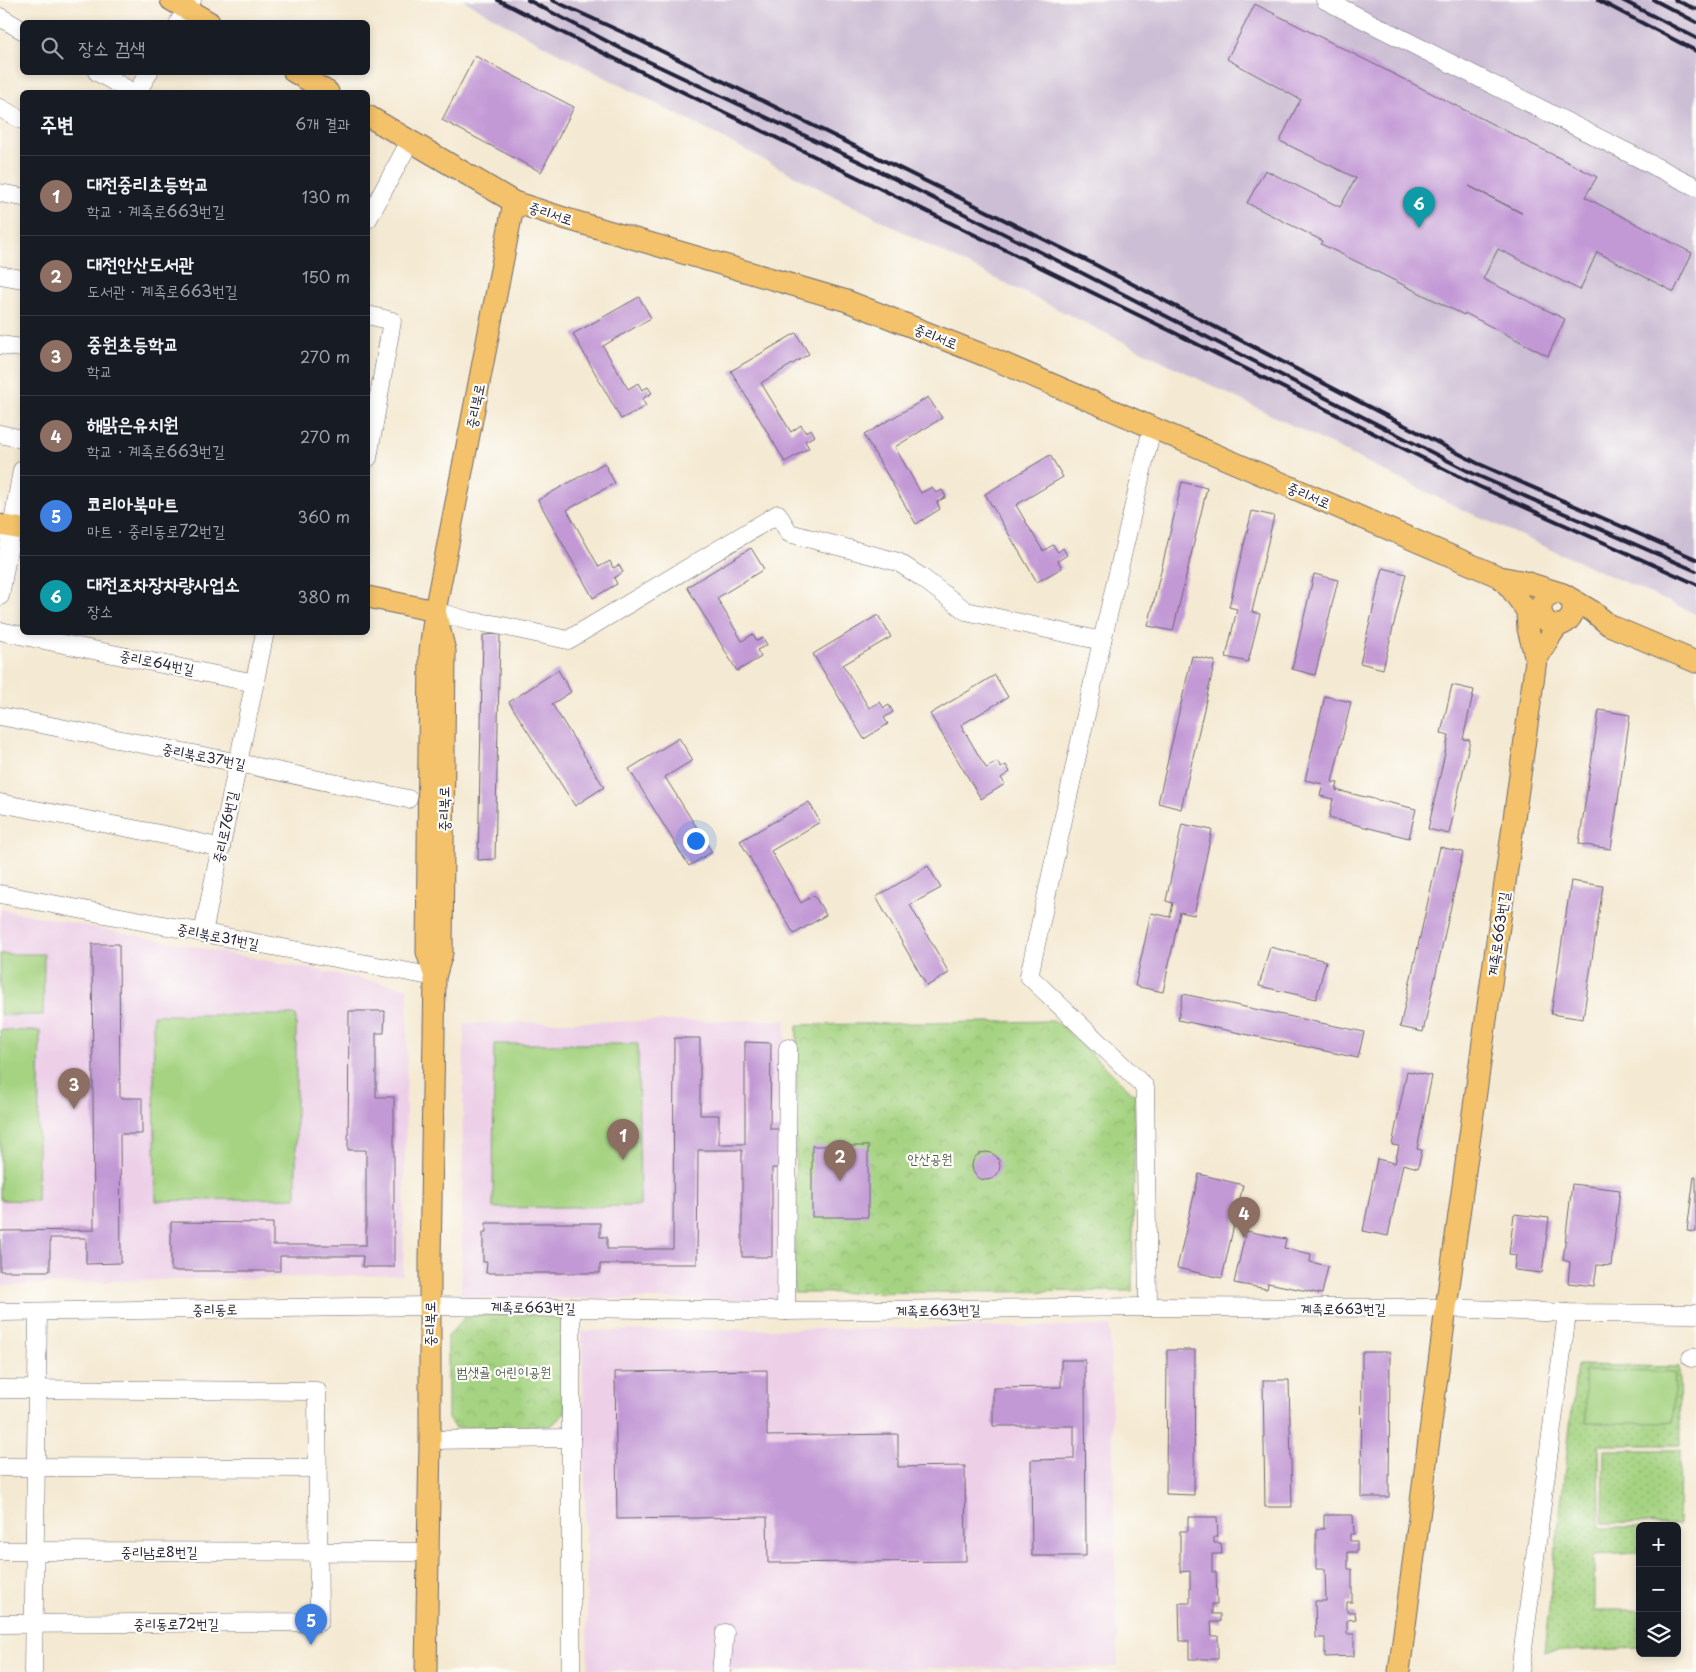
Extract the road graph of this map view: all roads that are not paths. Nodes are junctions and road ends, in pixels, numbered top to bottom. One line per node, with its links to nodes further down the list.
1 (1326, 0): 16 (street)
2 (182, 8): 4 (main road)
3 (0, 17): 5 (street)
4 (205, 20)
5 (20, 29)
6 (102, 75): 9 (street)
7 (147, 75): 10 (street)
8 (299, 75): 11 (main road)
9 (128, 90)
10 (138, 90)
11 (325, 90)
12 (0, 108): 14 (street)
13 (370, 117): 15 (main road, 중리서로)
14 (20, 119)
15 (410, 141): 19 (main road, 중리서로); 20 (street)
16 (1696, 187)
17 (0, 193): 18 (street)
18 (20, 197)
19 (514, 202): 26 (main road, 중리서로); 36 (main road, 중리북로)
20 (370, 214)
21 (0, 275): 22 (street)
22 (20, 279)
23 (370, 316): 29 (street)
24 (0, 345): 25 (street)
25 (20, 348)
26 (1152, 428): 32 (main road, 중리서로); 43 (street)
27 (0, 434): 28 (street)
28 (20, 439)
29 (370, 447)
30 (20, 481): 31 (street)
31 (12, 527): 34 (street)
32 (1506, 583): 33 (main road); 37 (main road); 44 (main road)
33 (1563, 594): 37 (main road, 계족로663번길); 38 (main road)
34 (0, 596)
35 (370, 597): 36 (main road)
36 (435, 611): 43 (street); 54 (main road, 중리북로)
37 (1552, 618): 38 (main road); 44 (main road, 계족로663번길)
38 (1603, 624): 44 (main road); 45 (main road)
39 (0, 631): 40 (street, 중리로64번길)
40 (20, 635)
41 (20, 635): 46 (street, 중리로64번길)
42 (264, 635): 46 (street, 중리로76번길)
43 (1102, 641): 58 (street)
44 (1537, 652): 59 (main road, 계족로663번길)
45 (1696, 662)
46 (256, 682): 48 (street, 중리로76번길)
47 (0, 716): 48 (street, 중리북로37번길)
48 (239, 762): 49 (street, 중리북로37번길); 51 (street, 중리로76번길)
49 (408, 799)
50 (0, 803): 51 (street)
51 (221, 848): 53 (street, 중리로76번길)
52 (0, 894): 53 (street, 중리북로31번길)
53 (203, 933): 54 (street, 중리북로31번길)
54 (435, 977): 56 (main road, 중리북로)
55 (788, 1048): 60 (street)
56 (429, 1306): 57 (street, 계족로663번길); 62 (street, 중리동로); 68 (main road, 중리북로)
57 (571, 1308): 60 (street, 계족로663번길); 67 (street)
58 (1148, 1308): 59 (street, 계족로663번길); 60 (street, 계족로663번길)
59 (1446, 1308): 63 (street, 계족로663번길); 79 (main road, 계족로663번길)
60 (786, 1311)
61 (0, 1312): 62 (street, 중리동로)
62 (38, 1312): 66 (street)
63 (1567, 1314): 64 (street, 계족로663번길); 84 (street)
64 (1696, 1314)
65 (0, 1389): 66 (street)
66 (37, 1390): 70 (street); 71 (street)
67 (571, 1438): 68 (street); 82 (street)
68 (430, 1440): 75 (main road, 중리북로)
69 (0, 1466): 70 (street)
70 (36, 1466): 71 (street); 73 (street)
71 (318, 1468): 74 (street)
72 (0, 1551): 73 (street, 중리남로8번길)
73 (35, 1551): 74 (street, 중리남로8번길); 77 (street)
74 (318, 1551): 75 (street, 중리남로8번길); 77 (street, 중리동로72번길)
75 (429, 1552): 81 (main road, 중리북로)
76 (0, 1624): 77 (street, 중리동로72번길)
77 (34, 1624): 80 (street)
78 (725, 1633): 83 (street)
79 (1396, 1670)
80 (33, 1672)
81 (426, 1672)
82 (571, 1672)
83 (721, 1672)
84 (1520, 1672)

